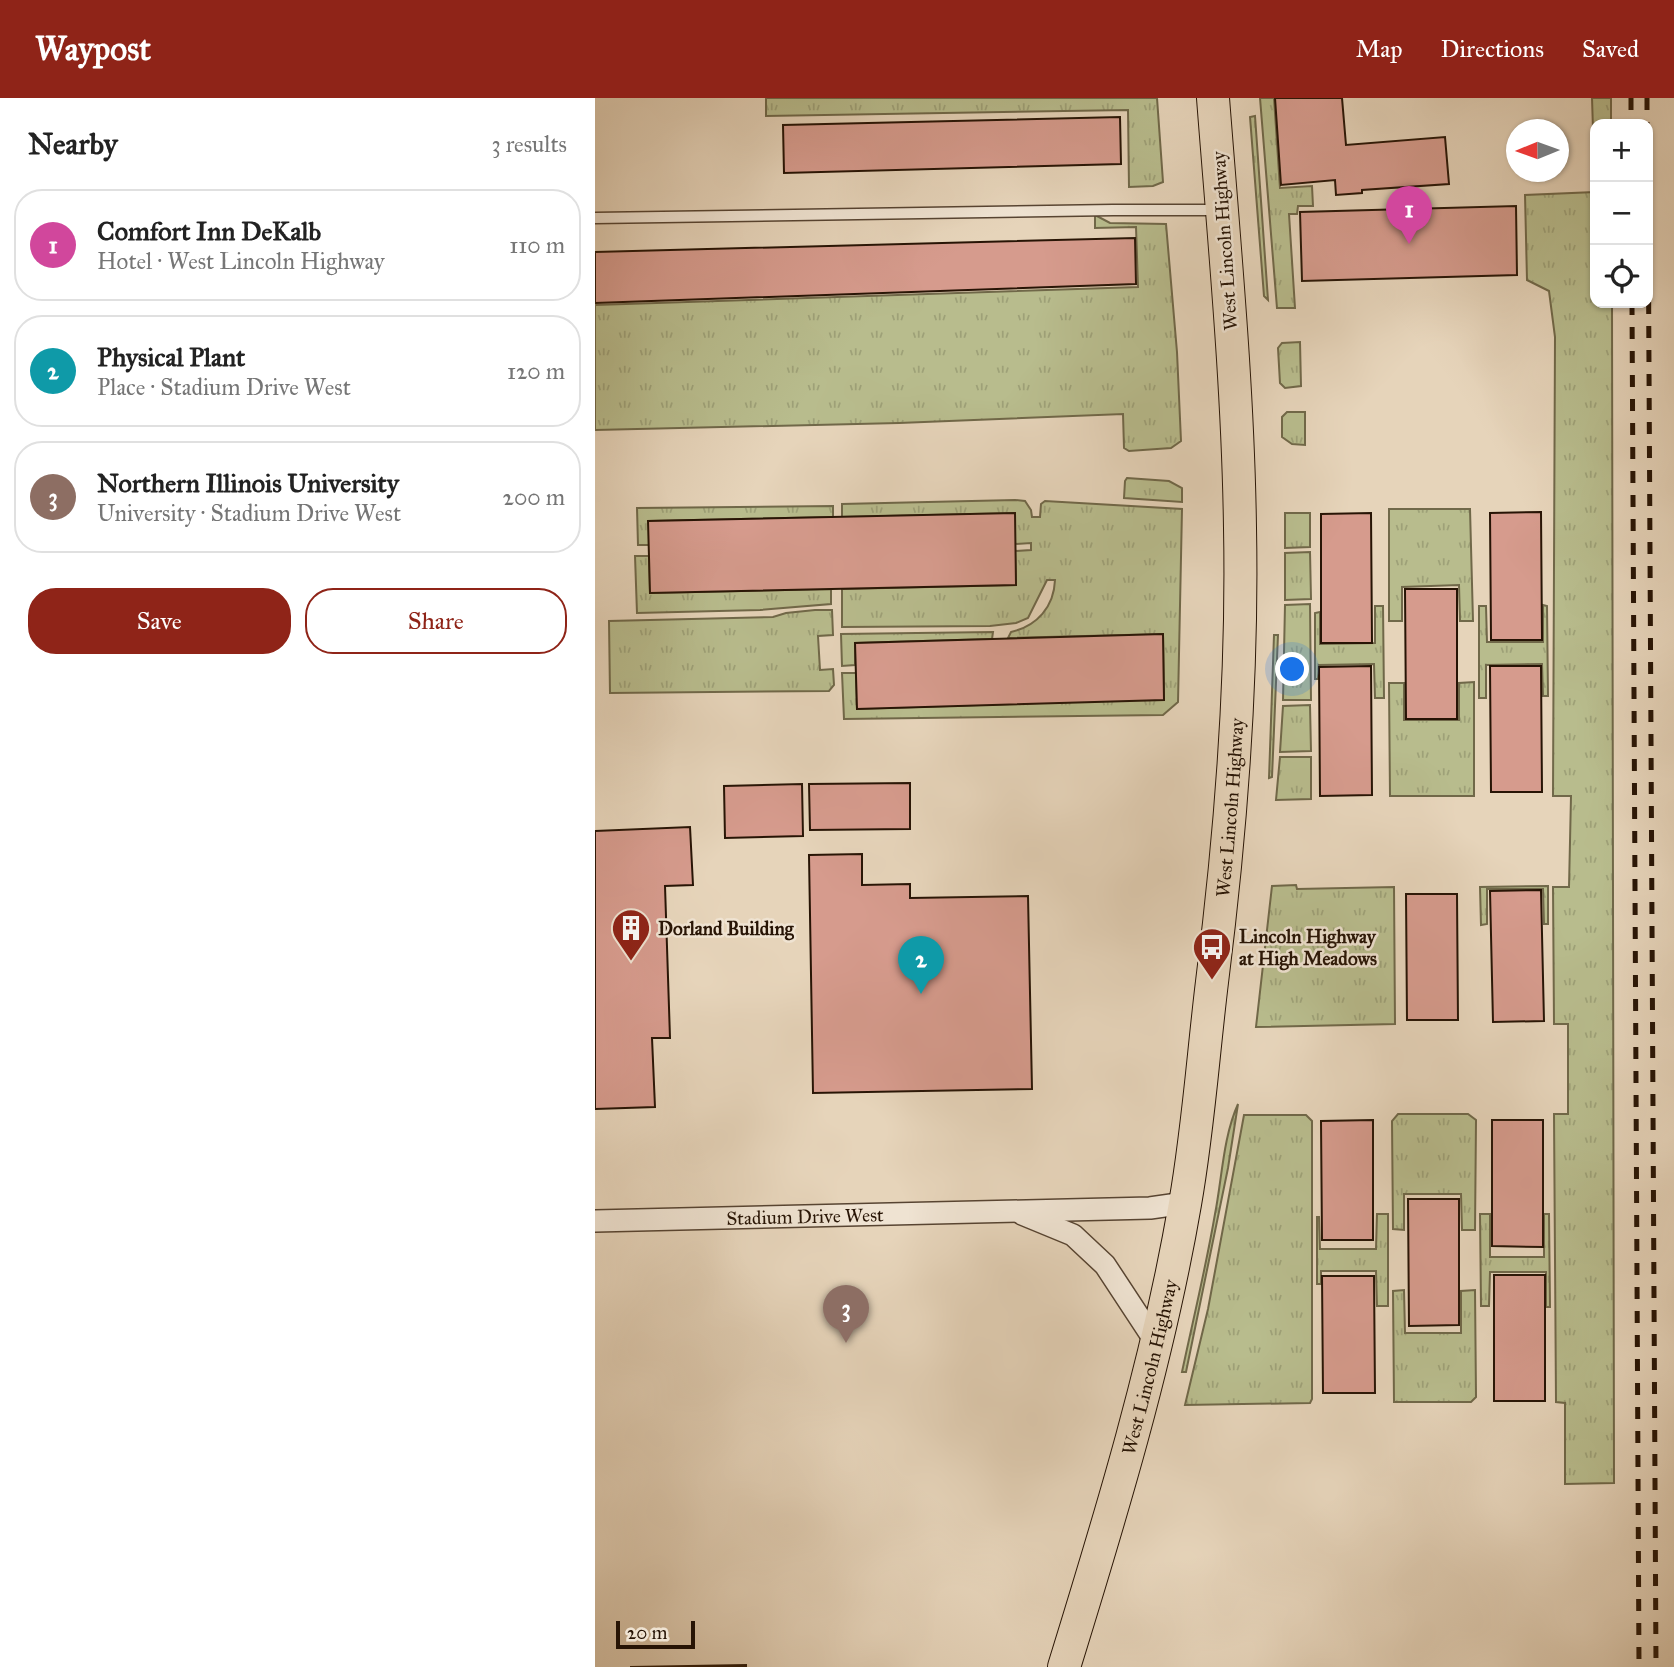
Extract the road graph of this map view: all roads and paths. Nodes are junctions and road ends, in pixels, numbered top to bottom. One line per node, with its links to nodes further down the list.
1 (1213, 98): 2 (main road, West Lincoln Highway)
2 (1221, 210): 3 (lane); 4 (main road, West Lincoln Highway)
3 (595, 218)
4 (1185, 1203): 5 (street, Stadium Drive West); 7 (main road, West Lincoln Highway)
5 (1014, 1211): 6 (street, Stadium Drive West); 7 (street, Stadium Drive West)
6 (595, 1221)
7 (1155, 1341): 8 (main road, West Lincoln Highway)
8 (1063, 1667)

